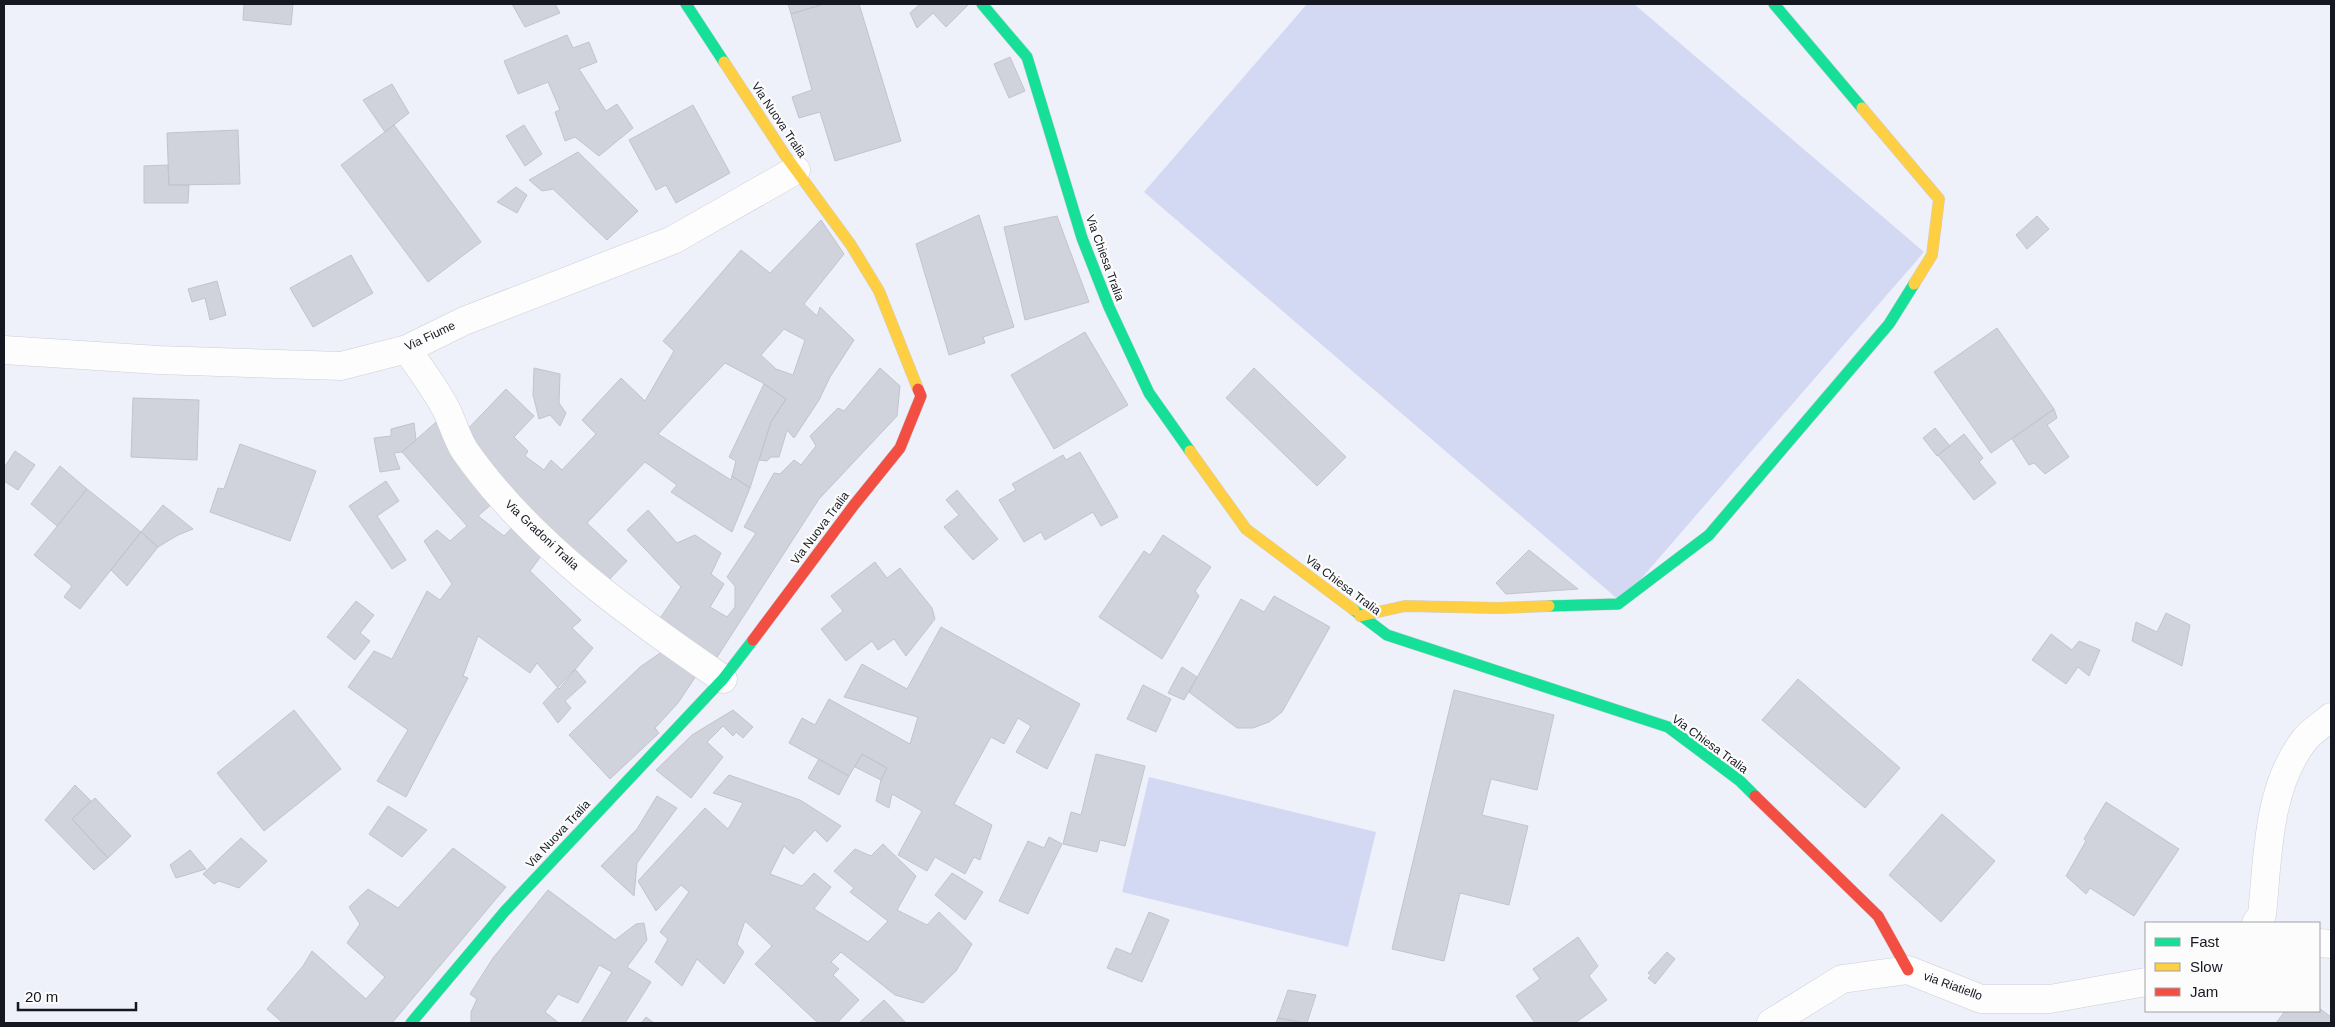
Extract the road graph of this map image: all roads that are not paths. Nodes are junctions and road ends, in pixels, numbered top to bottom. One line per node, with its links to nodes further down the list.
1 (686, 4): 4 (street, Via Nuova Tralia)
2 (982, 4): 7 (street, Via Chiesa Tralia)
3 (1774, 4): 7 (street)
4 (796, 170): 5 (street, Via Fiume); 8 (street, Via Nuova Tralia)
5 (407, 349): 6 (street, Via Fiume); 8 (street, Via Gradoni Tralia)
6 (4, 350)
7 (1360, 616): 11 (street, Via Chiesa Tralia)
8 (724, 680): 13 (street, Via Nuova Tralia)
9 (2331, 717): 10 (street)
10 (2257, 922)
11 (1908, 970): 12 (street, via Riatiello); 14 (street, via Riatiello)
12 (2145, 982)
13 (422, 1019)
14 (1771, 1023)

